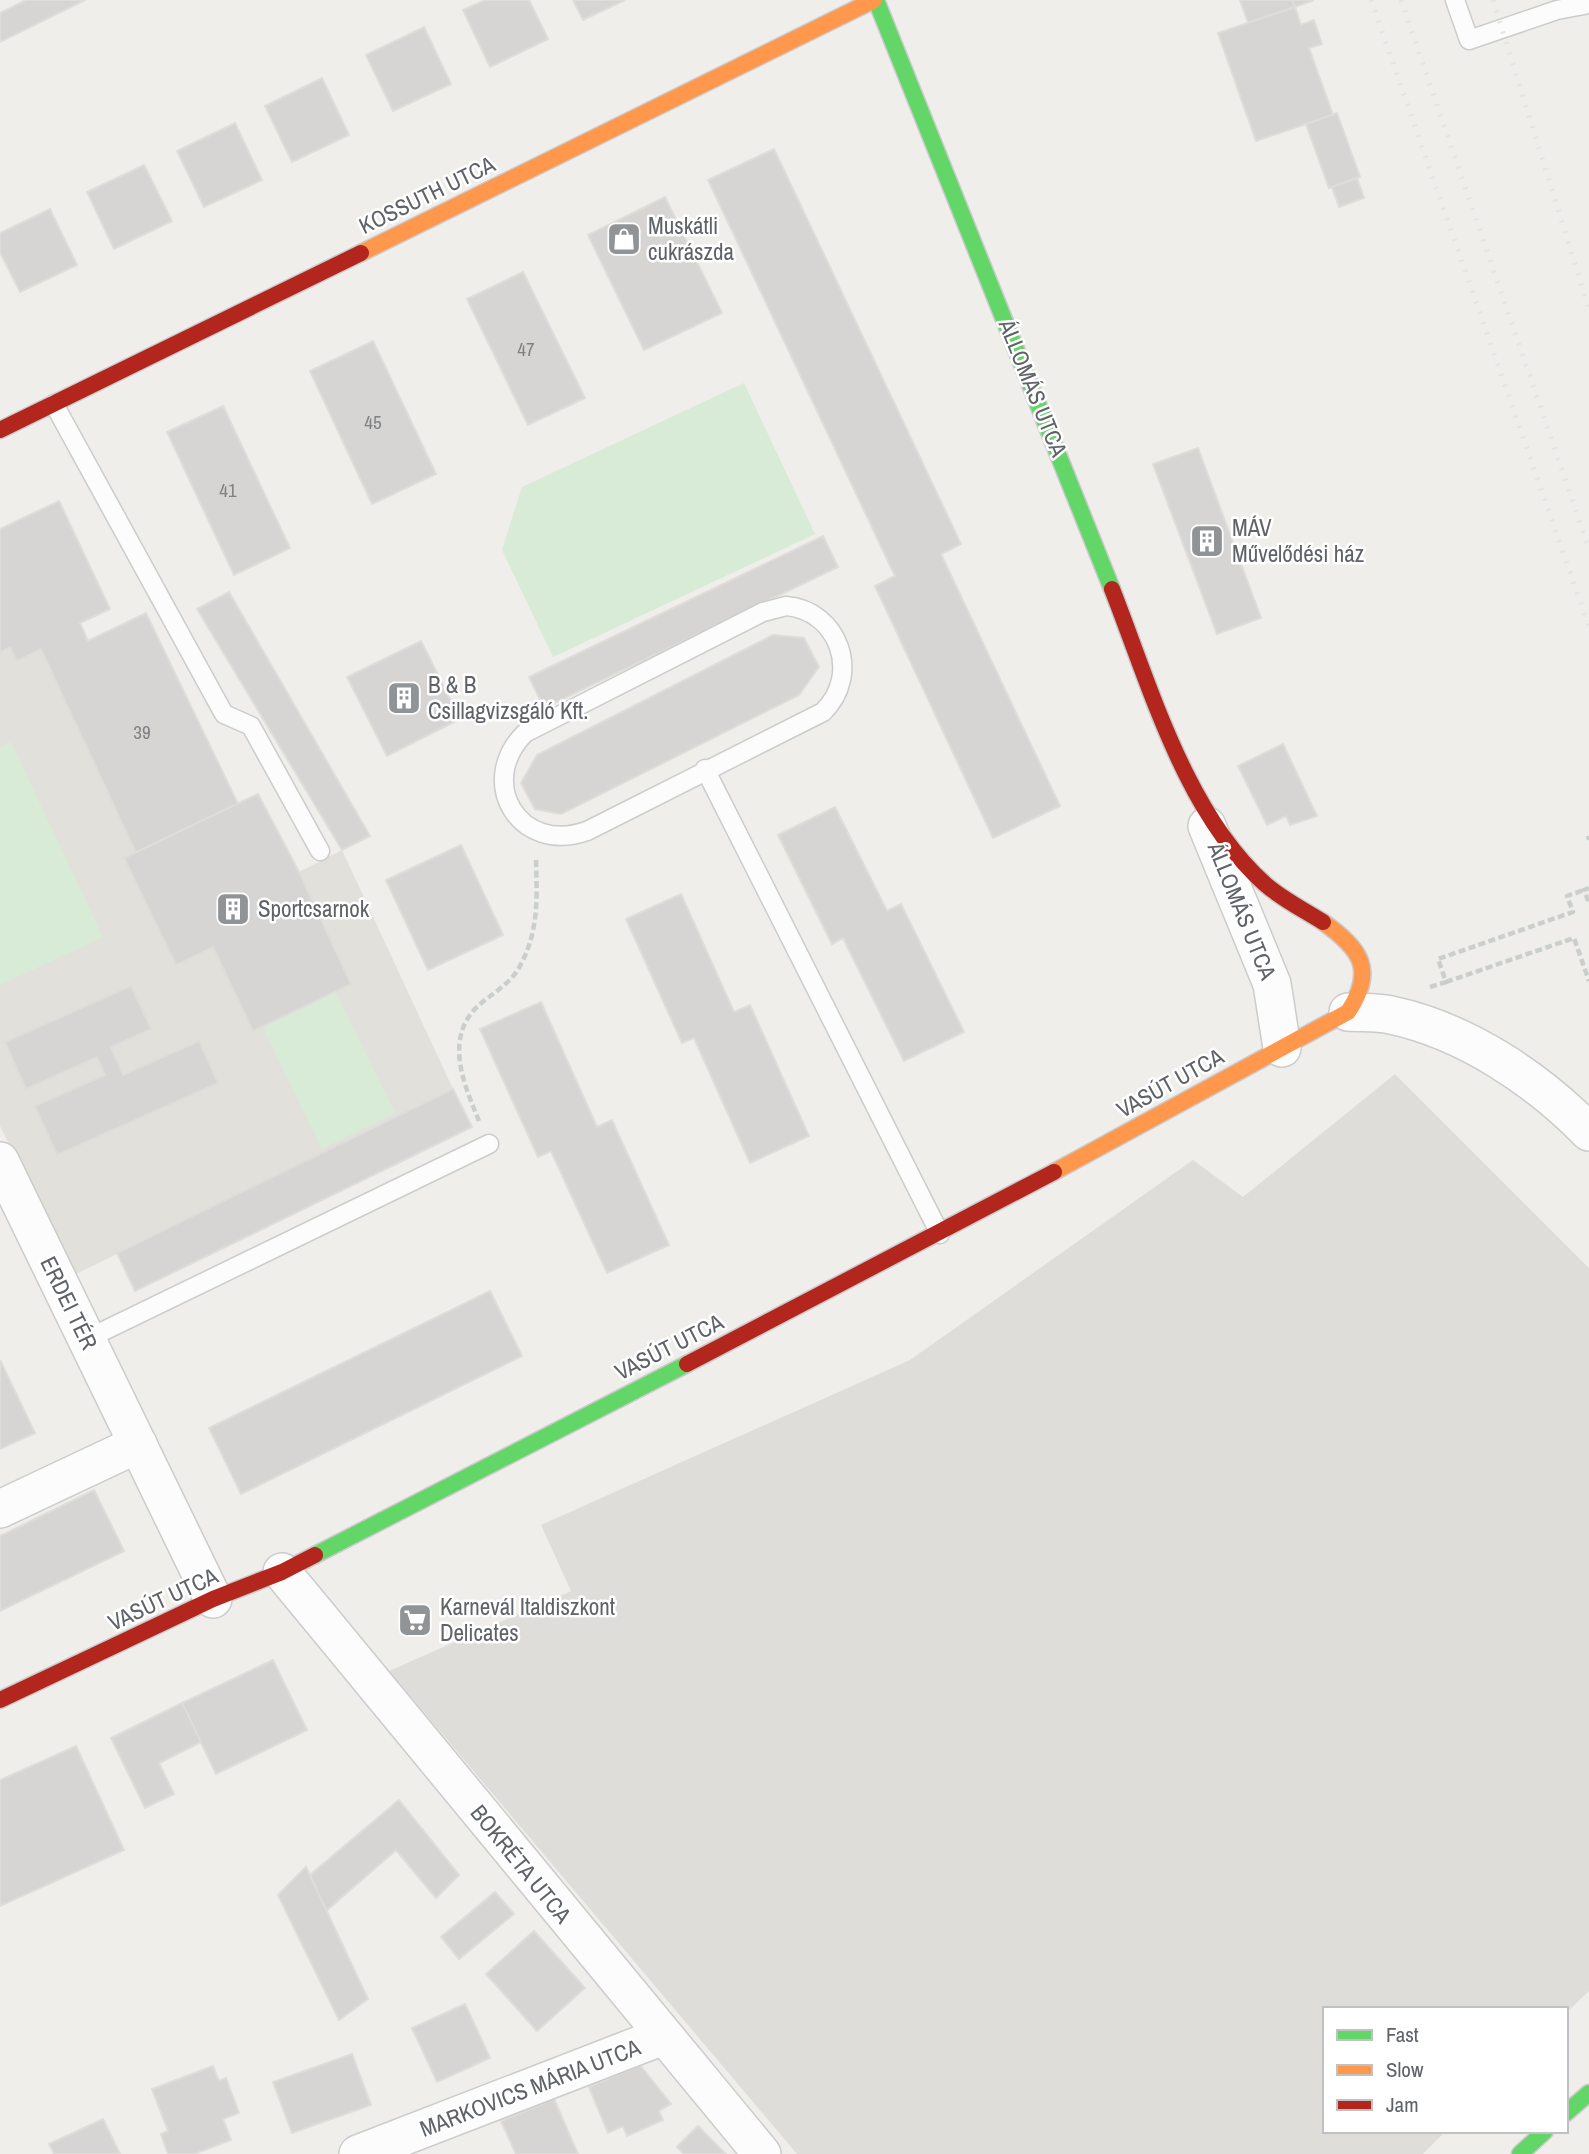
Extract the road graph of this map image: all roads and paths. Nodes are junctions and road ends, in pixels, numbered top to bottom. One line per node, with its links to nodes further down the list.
1 (875, 0): 4 (street, KOSSUTH UTCA); 7 (street, ÁLLOMÁS UTCA)
2 (1455, 0): 3 (lane)
3 (1584, 5)
4 (54, 404): 5 (street, KOSSUTH UTCA); 9 (lane)
5 (0, 430)
6 (705, 769): 8 (lane); 8 (lane); 20 (lane)
7 (1187, 777): 15 (street, ÁLLOMÁS UTCA); 16 (street, ÁLLOMÁS UTCA)
8 (537, 834): 18 (path)
9 (320, 851)
10 (1586, 891): 11 (path); 13 (path)
11 (1589, 903)
12 (1589, 981): 13 (path)
13 (1446, 982): 14 (path)
14 (1421, 990)
15 (1348, 1012): 16 (street, VASÚT UTCA); 17 (street)
16 (1282, 1048): 20 (street, VASÚT UTCA)
17 (1589, 1132)
18 (489, 1144): 21 (lane)
19 (0, 1161): 21 (street, ERDEI TÉR)
20 (940, 1234): 24 (street, VASÚT UTCA)
21 (87, 1339): 22 (street, ERDEI TÉR)
22 (138, 1444): 23 (street); 25 (street, ERDEI TÉR)
23 (0, 1509)
24 (282, 1572): 25 (street, VASÚT UTCA); 27 (street, BOKRÉTA UTCA)
25 (213, 1599): 26 (street, VASÚT UTCA)
26 (0, 1700)
27 (663, 2036): 31 (street, MARKOVICS MÁRIA UTCA); 32 (street, BOKRÉTA UTCA)
28 (1589, 2093): 29 (street)
29 (1568, 2111)
30 (1543, 2133): 33 (street)
31 (358, 2154)
32 (762, 2154)
33 (1520, 2154)

